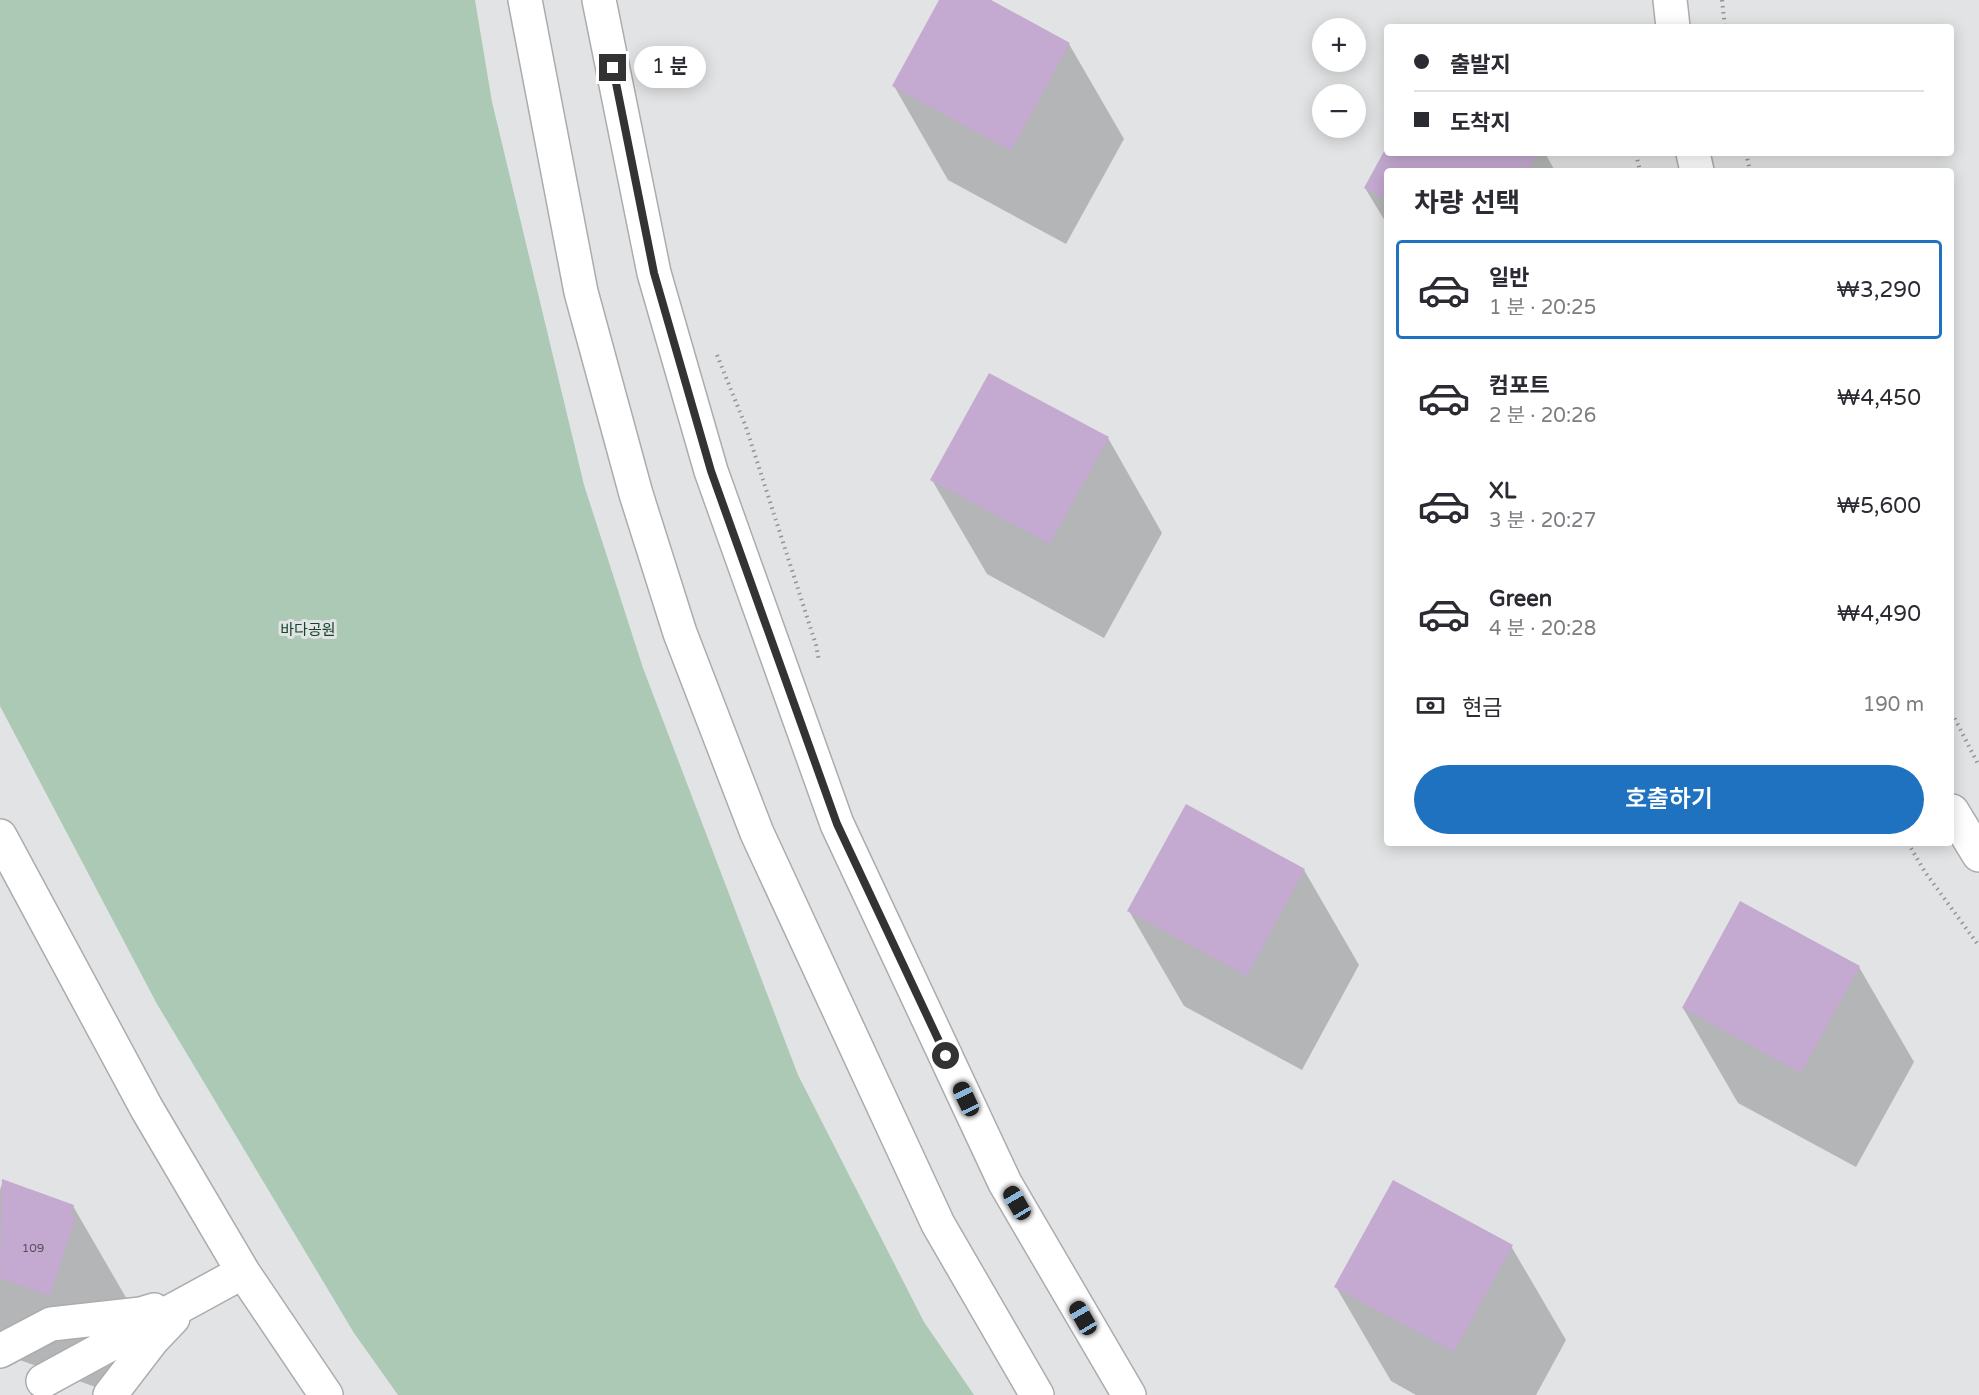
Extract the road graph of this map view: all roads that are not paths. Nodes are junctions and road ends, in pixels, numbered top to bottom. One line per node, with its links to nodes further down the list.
1 (525, 0): 14 (main road)
2 (599, 0): 15 (main road)
3 (1670, 0): 4 (main road)
4 (1674, 24)
5 (1954, 814): 7 (main road)
6 (0, 836): 8 (main road)
7 (1979, 855)
8 (243, 1272): 9 (main road); 13 (main road)
9 (193, 1298): 10 (main road); 11 (main road); 12 (main road)
10 (0, 1351)
11 (43, 1381)
12 (110, 1395)
13 (326, 1395)
14 (1037, 1395)
15 (1129, 1395)

